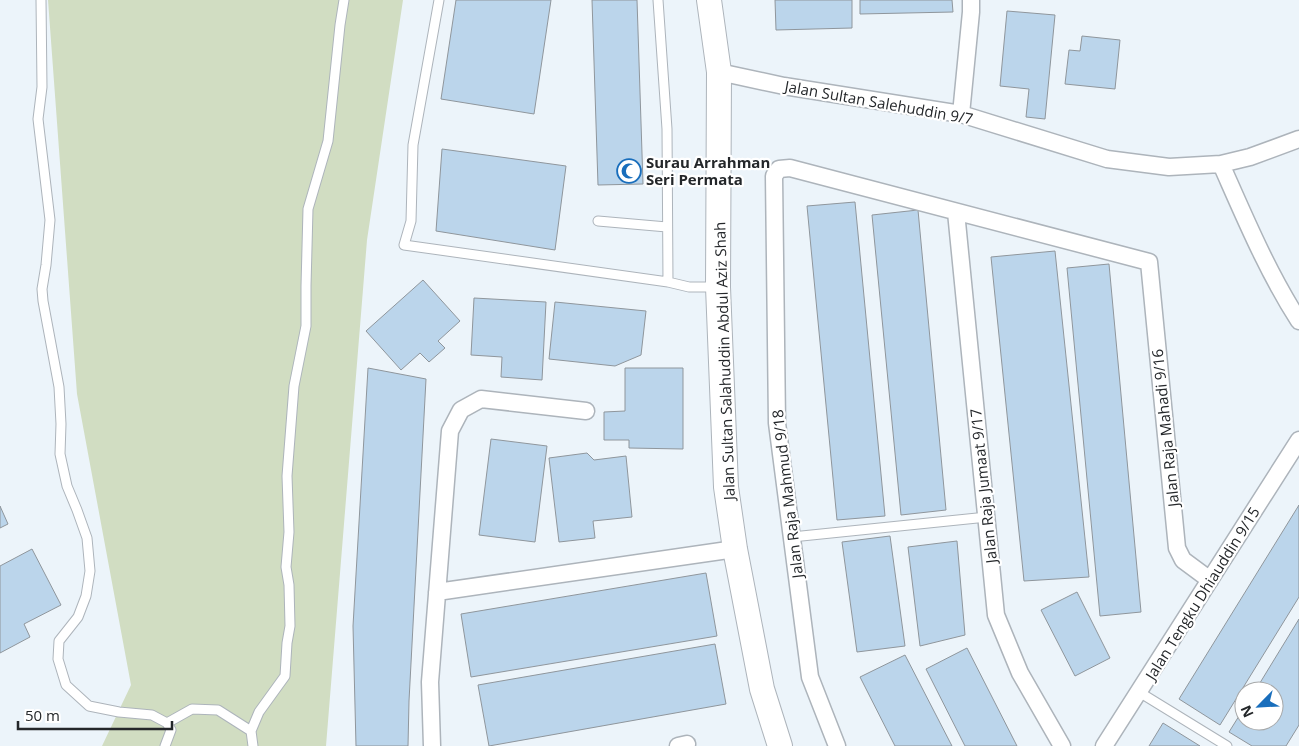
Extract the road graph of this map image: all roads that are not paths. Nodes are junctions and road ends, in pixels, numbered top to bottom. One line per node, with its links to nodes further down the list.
1 (41, 0): 25 (lane)
2 (344, 0): 26 (lane)
3 (439, 0): 14 (lane)
4 (658, 0): 13 (lane)
5 (709, 0): 7 (street, Jalan Sultan Salahuddin Abdul Aziz Shah)
6 (971, 0): 8 (street)
7 (719, 72): 8 (street, Jalan Sultan Salehuddin 9/7); 15 (street, Jalan Sultan Salahuddin Abdul Aziz Shah)
8 (961, 114): 10 (street, Jalan Sultan Salehuddin 9/7)
9 (1299, 139): 10 (street, Jalan Sultan Salehuddin 9/7)
10 (1221, 164): 16 (street)
11 (956, 212): 19 (street, Jalan Raja Jumaat 9/17); 20 (street, Jalan Raja Mahmud 9/18); 22 (street, Jalan Raja Mahadi 9/16)
12 (598, 221): 13 (lane)
13 (668, 227): 14 (lane)
14 (668, 282): 15 (lane)
15 (718, 287): 21 (street, Jalan Sultan Salahuddin Abdul Aziz Shah)
16 (1299, 321)
17 (586, 411): 23 (street)
18 (1299, 440): 22 (street, Jalan Tengku Dhiauddin 9/15)
19 (986, 517): 20 (lane); 32 (street, Jalan Raja Jumaat 9/17)
20 (792, 538): 31 (street, Jalan Raja Mahmud 9/18)
21 (735, 549): 23 (street); 30 (street, Jalan Sultan Salahuddin Abdul Aziz Shah)
22 (1210, 580): 24 (street, Jalan Tengku Dhiauddin 9/15)
23 (436, 592): 29 (street)
24 (1139, 692): 33 (street, Jalan Tengku Dhiauddin 9/15); 34 (lane)
25 (167, 723): 26 (lane); 27 (lane)
26 (251, 731): 28 (lane)
27 (165, 746)
28 (254, 746)
29 (432, 746)
30 (780, 746)
31 (837, 746)
32 (1062, 746)
33 (1104, 746)
34 (1227, 746)

